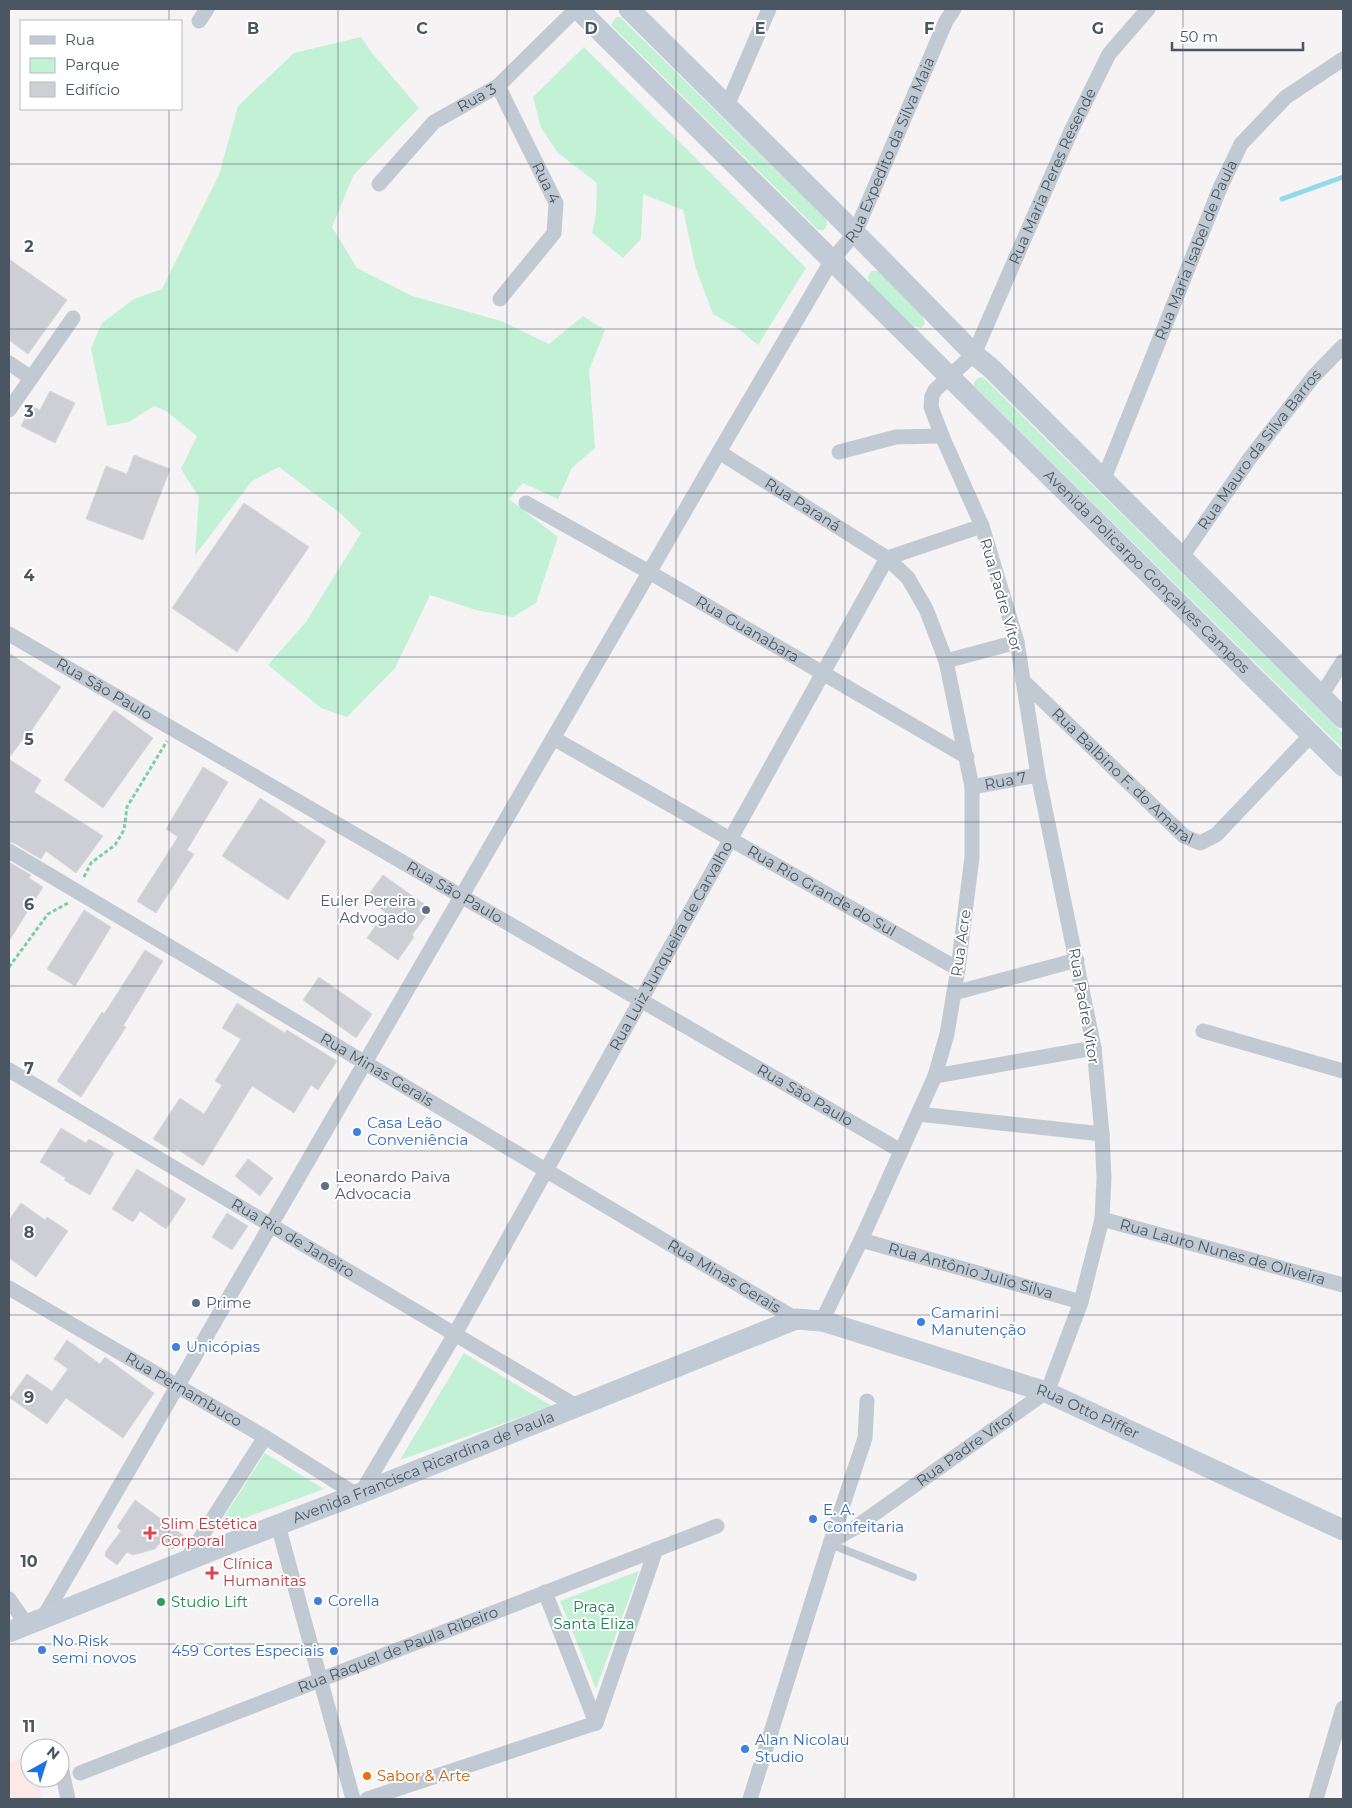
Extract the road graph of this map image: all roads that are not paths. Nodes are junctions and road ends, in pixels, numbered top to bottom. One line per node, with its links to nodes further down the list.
1 (577, 9): 7 (street, Rua 3); 11 (street, Avenida Policarpo Gonçalves Campos)
2 (629, 9): 8 (street)
3 (769, 9): 8 (street)
4 (954, 9): 10 (street, Rua Expedito da Silva Maia)
5 (1148, 9): 15 (street, Rua Maria Peres Resende)
6 (1343, 59): 23 (street, Rua Maria Isabel de Paula)
7 (498, 86): 9 (street, Rua 3); 12 (street, Rua 4)
8 (727, 106): 10 (street)
9 (379, 184)
10 (855, 233): 11 (street, Rua Expedito da Silva Maia); 15 (street)
11 (832, 260): 17 (street, Avenida Policarpo Gonçalves Campos); 21 (street, Rua Expedito da Silva Maia)
12 (500, 299)
13 (73, 318): 18 (street)
14 (1343, 346): 27 (street, Rua Mauro da Silva Barros)
15 (974, 354): 17 (street); 23 (street)
16 (9, 363): 18 (street)
17 (949, 377): 20 (street, Rua Padre Vitor); 37 (street, Avenida Policarpo Gonçalves Campos)
18 (31, 378): 19 (street)
19 (9, 410)
20 (942, 436): 22 (street); 25 (street, Rua Padre Vitor)
21 (719, 452): 26 (street, Rua Paraná); 28 (street, Rua Expedito da Silva Maia)
22 (839, 452)
23 (1103, 481): 27 (street)
24 (526, 503): 28 (street, Rua Guanabara)
25 (982, 526): 26 (street); 30 (street, Rua Padre Vitor)
26 (887, 558): 31 (street, Rua Acre); 33 (street, Rua Luiz Junqueira de Carvalho)
27 (1181, 558): 35 (street)
28 (649, 572): 33 (street, Rua Guanabara); 38 (street, Rua Expedito da Silva Maia)
29 (9, 634): 45 (street, Rua São Paulo)
30 (1017, 642): 31 (street); 34 (street, Rua Padre Vitor)
31 (946, 661): 39 (street, Rua Acre)
32 (1343, 661): 35 (street)
33 (823, 673): 39 (street, Rua Guanabara); 43 (street, Rua Luiz Junqueira de Carvalho)
34 (1023, 681): 37 (street, Rua Balbino F. do Amaral); 41 (street, Rua Padre Vitor)
35 (1321, 696): 36 (street)
36 (1343, 718)
37 (1311, 735): 40 (street, Avenida Policarpo Gonçalves Campos)
38 (553, 738): 43 (street, Rua Rio Grande do Sul); 45 (street, Rua Expedito da Silva Maia)
39 (967, 757): 42 (street, Rua Acre)
40 (1343, 766)
41 (1038, 775): 42 (street, Rua 7); 46 (street, Rua Padre Vitor)
42 (972, 787): 47 (street, Rua Acre)
43 (730, 839): 47 (street, Rua Rio Grande do Sul); 49 (street, Rua Luiz Junqueira de Carvalho)
44 (9, 850): 52 (street, Rua Minas Gerais)
45 (461, 896): 49 (street, Rua São Paulo); 52 (street, Rua Expedito da Silva Maia)
46 (1077, 960): 48 (street); 51 (street, Rua Padre Vitor)
47 (958, 969): 48 (street, Rua Acre)
48 (954, 993): 55 (street, Rua Acre)
49 (641, 1000): 58 (street, Rua São Paulo); 59 (street, Rua Luiz Junqueira de Carvalho)
50 (1203, 1031): 54 (street)
51 (1094, 1048): 55 (street); 57 (street, Rua Padre Vitor)
52 (365, 1062): 59 (street, Rua Minas Gerais); 61 (street, Rua Expedito da Silva Maia)
53 (9, 1070): 61 (street, Rua Rio de Janeiro)
54 (1343, 1071)
55 (935, 1076): 56 (street, Rua Acre)
56 (918, 1114): 57 (street); 58 (street, Rua Acre)
57 (1102, 1134): 60 (street, Rua Padre Vitor)
58 (901, 1151): 62 (street, Rua Acre)
59 (546, 1170): 66 (street, Rua Minas Gerais); 68 (street, Rua Luiz Junqueira de Carvalho)
60 (1102, 1219): 63 (street, Rua Lauro Nunes de Oliveira); 65 (street, Rua Padre Vitor)
61 (270, 1225): 68 (street, Rua Rio de Janeiro); 69 (street, Rua Expedito da Silva Maia)
62 (862, 1240): 65 (street, Rua Antônio Julio Silva); 67 (street, Rua Acre)
63 (1343, 1285)
64 (9, 1288): 69 (street, Rua Pernambuco)
65 (1081, 1302): 70 (street, Rua Padre Vitor)
66 (796, 1319): 67 (street, Avenida Francisca Ricardina de Paula); 72 (street, Avenida Francisca Ricardina de Paula)
67 (822, 1321): 70 (street, Rua Otto Piffer)
68 (455, 1334): 72 (street, Rua Rio de Janeiro); 74 (street, Rua Luiz Junqueira de Carvalho)
69 (177, 1386): 73 (street, Rua Pernambuco); 84 (street, Rua Expedito da Silva Maia)
70 (1046, 1392): 77 (street, Rua Otto Piffer); 78 (street, Rua Padre Vitor)
71 (867, 1401): 78 (street)
72 (576, 1406): 74 (street, Avenida Francisca Ricardina de Paula)
73 (265, 1437): 74 (street, Rua Pernambuco); 80 (street)
74 (359, 1494): 75 (street, Avenida Francisca Ricardina de Paula)
75 (278, 1525): 80 (street, Avenida Francisca Ricardina de Paula); 85 (street)
76 (717, 1526): 79 (street, Rua Raquel de Paula Ribeiro)
77 (1343, 1530)
78 (831, 1543): 81 (lane); 91 (street)
79 (656, 1549): 82 (street, Rua Raquel de Paula Ribeiro); 87 (street)
80 (185, 1562): 84 (street, Avenida Francisca Ricardina de Paula)
81 (913, 1577)
82 (545, 1592): 85 (street, Rua Raquel de Paula Ribeiro); 87 (street)
83 (9, 1599): 84 (street)
84 (26, 1625)
85 (322, 1680): 88 (street, Rua Raquel de Paula Ribeiro); 89 (street)
86 (1343, 1708): 92 (street)
87 (596, 1723): 90 (street)
88 (80, 1773)
89 (353, 1799)
90 (367, 1799)
91 (750, 1799)
92 (1316, 1799)

